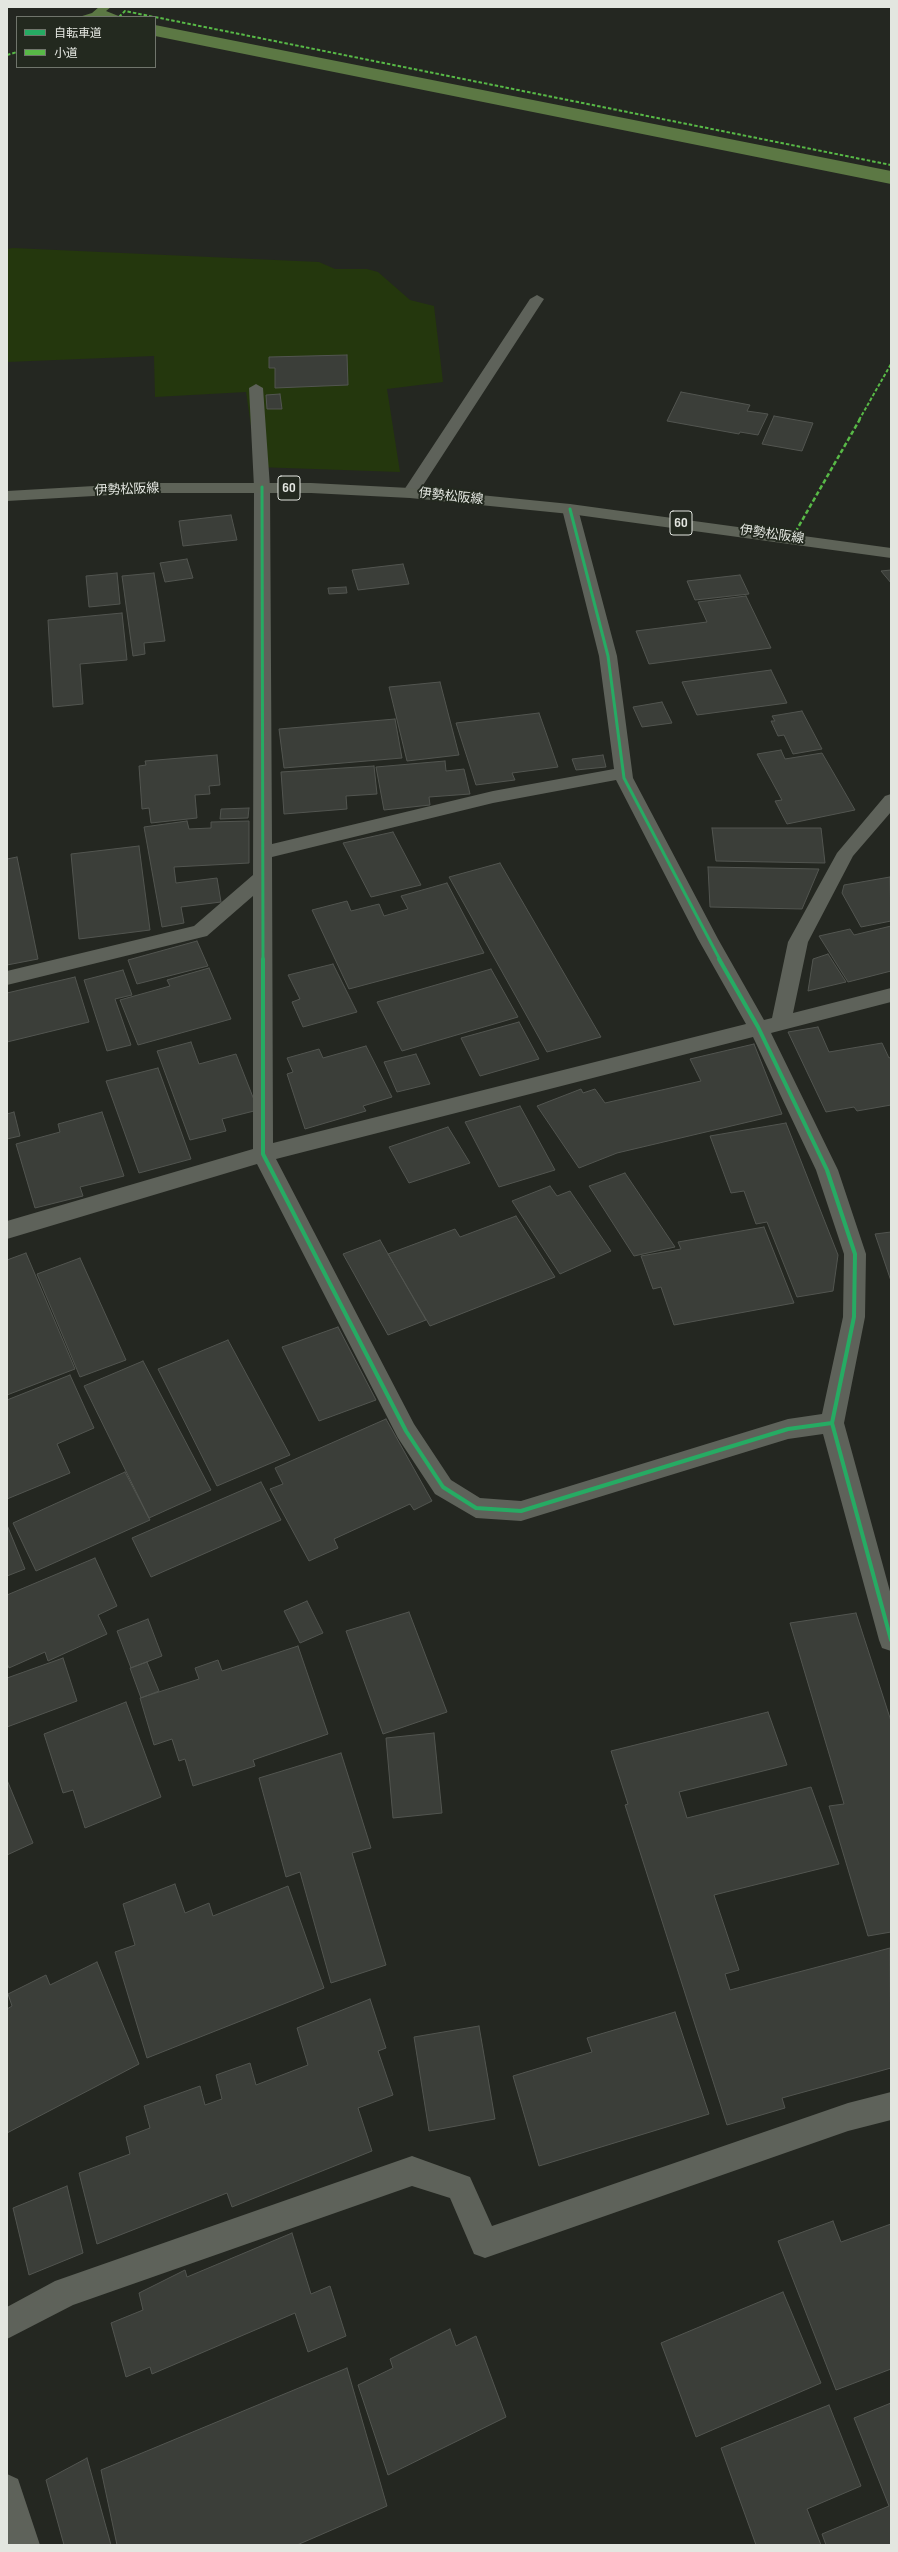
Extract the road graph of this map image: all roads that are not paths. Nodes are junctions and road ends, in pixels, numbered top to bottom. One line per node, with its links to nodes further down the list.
1 (537, 299): 4 (street)
2 (256, 388): 3 (street)
3 (262, 488): 4 (main road, 伊勢松阪線 / 60); 5 (main road, 伊勢松阪線 / 60); 10 (street)
4 (410, 493): 6 (main road, 伊勢松阪線 / 60)
5 (7, 496)
6 (570, 509): 7 (main road, 伊勢松阪線 / 60); 8 (street)
7 (891, 553)
8 (623, 773): 10 (street); 15 (street)
9 (891, 800): 14 (street)
10 (262, 853): 11 (street)
11 (262, 878): 12 (street); 16 (street)
12 (7, 978)
13 (891, 995): 14 (street)
14 (781, 1022): 15 (street)
15 (758, 1027): 16 (street); 18 (street)
16 (263, 1154): 17 (street); 18 (street)
17 (7, 1230)
18 (832, 1423): 19 (street)
19 (887, 1616): 20 (street)
20 (891, 1640)
21 (891, 2106): 22 (street)
22 (7, 2324)
23 (7, 2490): 24 (street)
24 (24, 2545)

